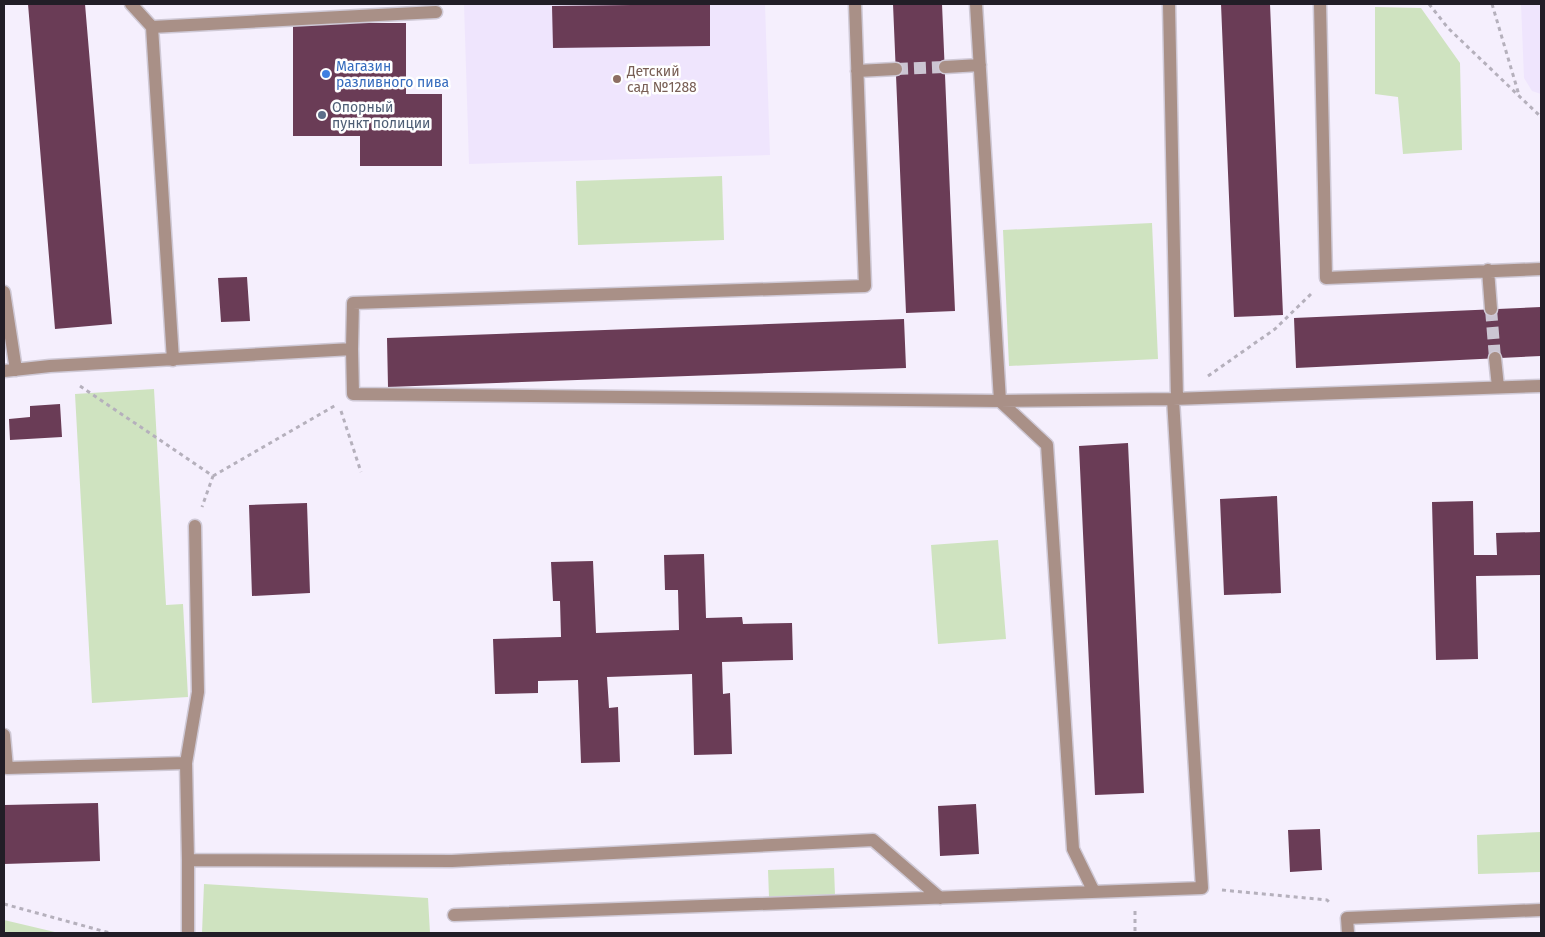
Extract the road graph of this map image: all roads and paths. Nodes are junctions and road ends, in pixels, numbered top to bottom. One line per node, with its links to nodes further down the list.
1 (131, 4): 9 (lane)
2 (855, 4): 13 (lane)
3 (976, 4): 10 (lane)
4 (1169, 4): 29 (lane)
5 (1320, 4): 18 (lane)
6 (1429, 4): 14 (path)
7 (1492, 4): 14 (path)
8 (436, 12): 9 (lane)
9 (152, 27): 23 (lane)
10 (980, 65): 11 (lane); 30 (lane)
11 (945, 67)
12 (896, 69): 13 (lane)
13 (857, 71): 21 (lane)
14 (1519, 96): 15 (path)
15 (1541, 117)
16 (1541, 269): 17 (lane)
17 (1488, 270): 18 (lane); 20 (lane)
18 (1326, 278): 26 (path)
19 (4, 292): 25 (lane)
20 (1491, 309)
21 (352, 350): 23 (lane); 30 (lane)
22 (1495, 358): 28 (lane)
23 (173, 360): 24 (lane)
24 (50, 366): 25 (lane); 32 (path)
25 (10, 371)
26 (1207, 377)
27 (1541, 386): 28 (lane)
28 (1498, 387): 29 (lane)
29 (1175, 398): 30 (lane); 37 (lane)
30 (1000, 401): 38 (lane)
31 (361, 472): 32 (path)
32 (213, 476): 33 (path)
33 (195, 526): 35 (lane)
34 (4, 734): 35 (lane)
35 (186, 763): 36 (lane)
36 (188, 860): 39 (lane); 45 (lane)
37 (1202, 888): 38 (lane); 43 (path)
38 (1094, 892): 39 (lane)
39 (940, 898): 42 (lane)
40 (4, 904): 44 (path)
41 (1541, 910): 43 (lane)
42 (454, 915)
43 (1347, 918): 46 (lane)
44 (110, 933)
45 (188, 933)
46 (1348, 933)

